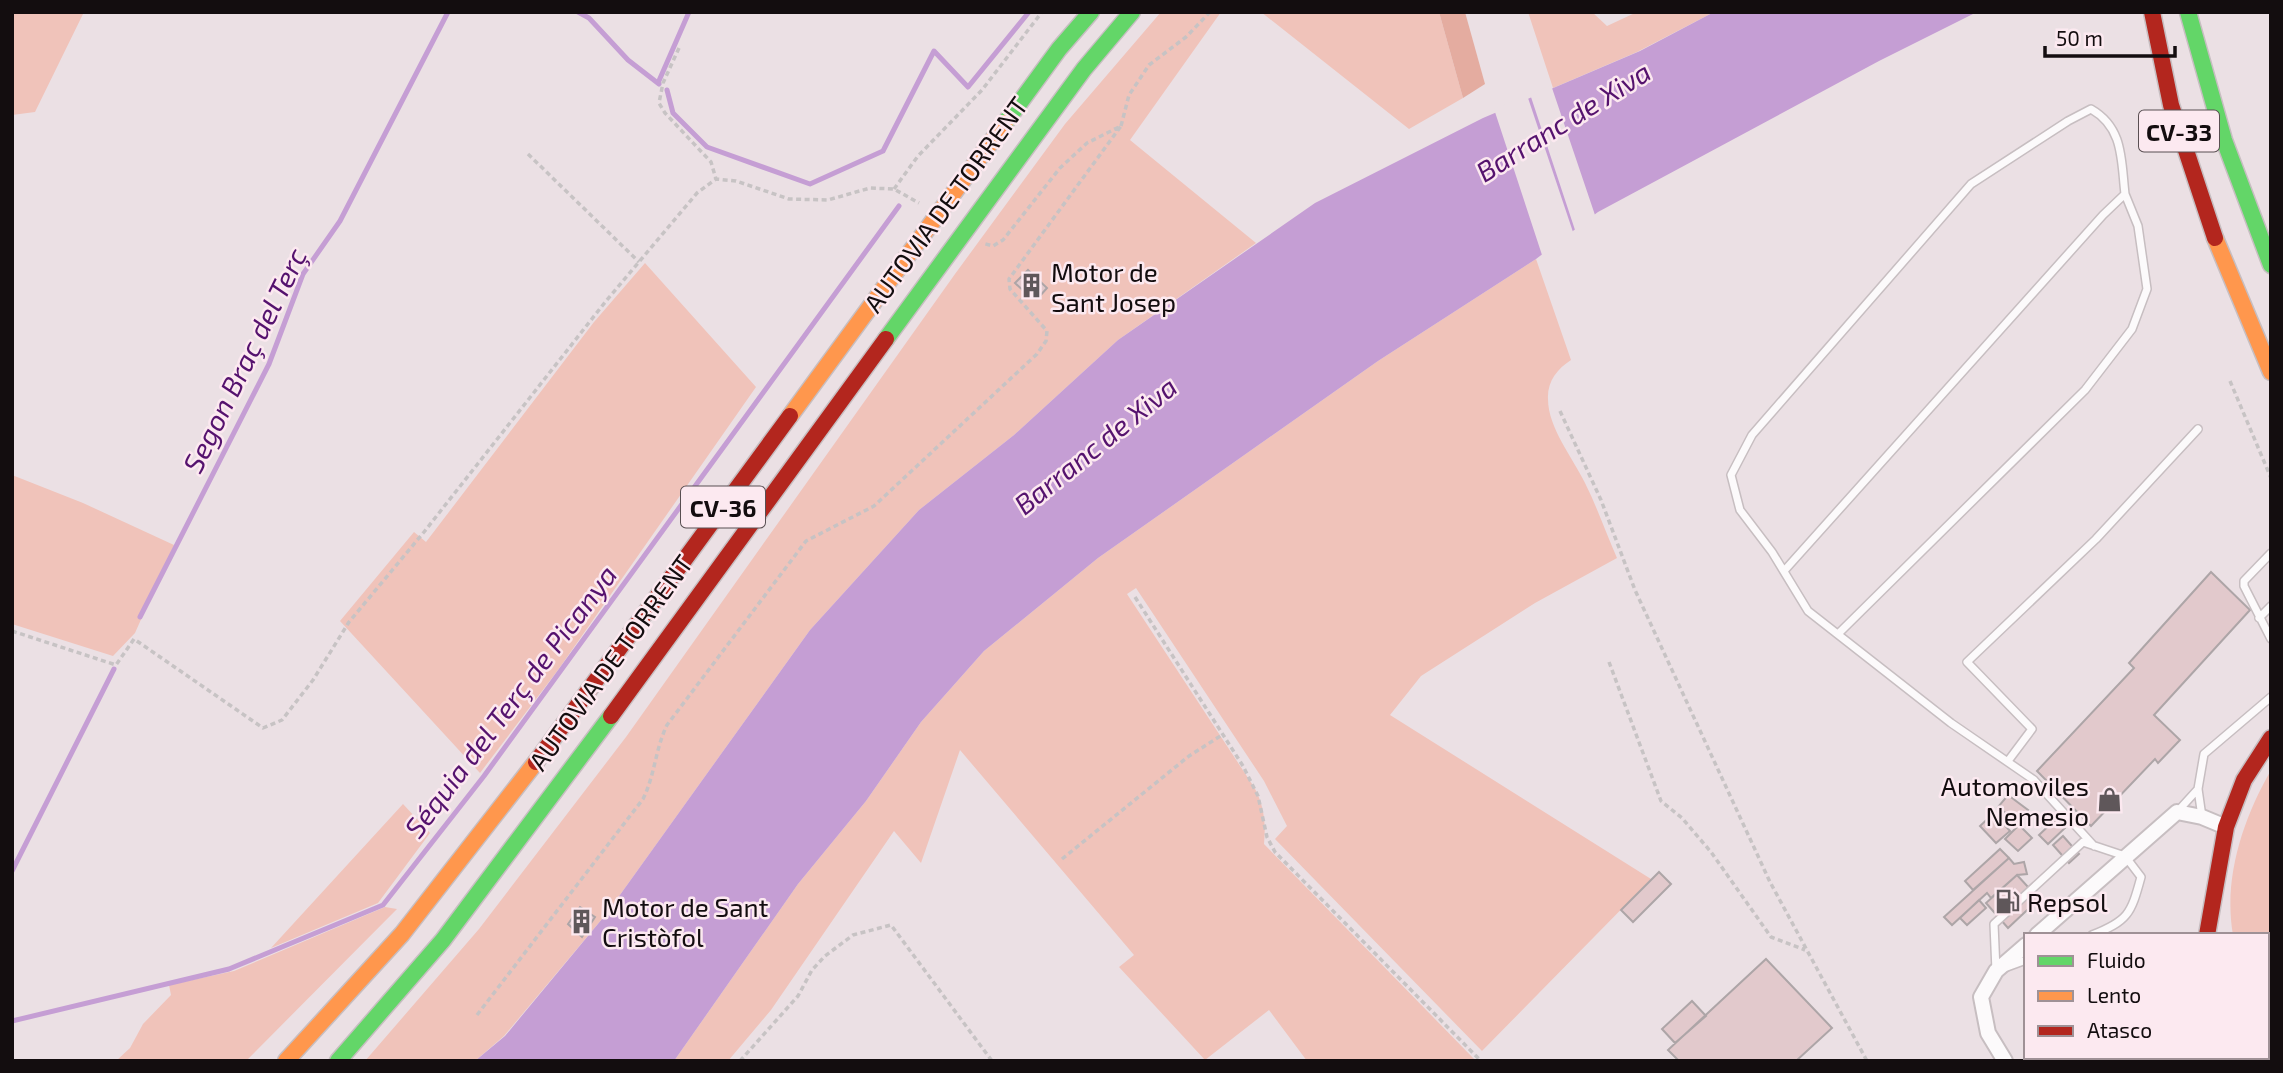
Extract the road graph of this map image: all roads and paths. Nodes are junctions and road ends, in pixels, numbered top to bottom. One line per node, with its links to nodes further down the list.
1 (1042, 12): 13 (path)
2 (1091, 12): 52 (main road, AUTOVIA DE TORRENT / CV-36)
3 (1132, 12): 9 (main road, AUTOVIA DE TORRENT / CV-36)
4 (1139, 12): 9 (main road)
5 (1210, 12): 10 (path)
6 (2188, 12): 18 (main road, CV-33)
7 (2152, 18): 19 (main road, CV-33)
8 (679, 48): 12 (path)
9 (1084, 69): 53 (main road, AUTOVIA DE TORRENT / CV-36)
10 (1121, 126): 16 (path); 51 (path)
11 (528, 154): 17 (path)
12 (716, 180): 13 (path); 17 (path)
13 (894, 189): 15 (path)
14 (2125, 194): 25 (lane); 25 (lane); 30 (lane)
15 (919, 204)
16 (982, 243)
17 (639, 262): 29 (path)
18 (2271, 265)
19 (2271, 372)
20 (2230, 381): 23 (path)
21 (1560, 411): 48 (path)
22 (2198, 429): 36 (lane)
23 (2271, 478)
24 (2271, 553): 28 (lane)
25 (1784, 571): 30 (lane)
26 (1135, 597): 34 (path)
27 (2271, 606): 28 (lane)
28 (2259, 618): 31 (lane)
29 (12, 631)
30 (1839, 633): 36 (lane)
31 (2271, 639)
32 (1609, 662): 48 (path)
33 (2271, 697): 37 (lane)
34 (1222, 735): 43 (path); 56 (path)
35 (2271, 738): 40 (main road)
36 (2008, 761): 41 (lane)
37 (2198, 789): 38 (lane); 39 (lane)
38 (2177, 812): 39 (street); 42 (street)
39 (2202, 817): 40 (street)
40 (2226, 827): 44 (main road)
41 (2094, 846): 42 (lane); 50 (lane)
42 (2125, 856): 45 (street); 46 (lane)
43 (1062, 859)
44 (2208, 931)
45 (2039, 933)
46 (2097, 933)
47 (2024, 947): 50 (street)
48 (1807, 951): 57 (path)
49 (2024, 961): 50 (lane)
50 (1996, 971): 58 (street)
51 (477, 1015)
52 (286, 1061)
53 (338, 1061)
54 (740, 1061): 55 (path)
55 (992, 1061)
56 (1481, 1061)
57 (1867, 1061)
58 (2005, 1061)

